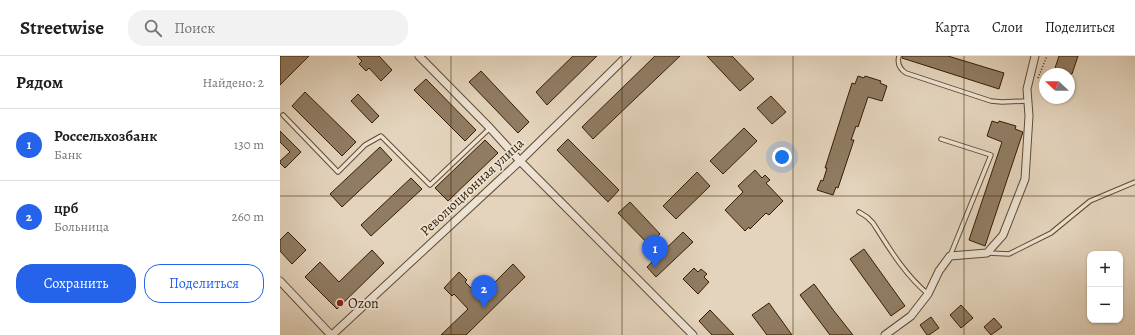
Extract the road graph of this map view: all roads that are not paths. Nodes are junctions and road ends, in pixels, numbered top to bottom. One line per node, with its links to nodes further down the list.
1 (419, 56): 5 (street)
2 (627, 56): 10 (street, Революционная улица)
3 (899, 56): 6 (lane)
4 (1035, 56): 6 (street)
5 (426, 59): 8 (street)
6 (1028, 101): 13 (street)
7 (283, 115): 8 (lane)
8 (490, 128): 10 (street)
9 (941, 139): 14 (lane)
10 (520, 161): 17 (street, Революционная улица); 18 (street)
11 (1135, 182): 13 (lane)
12 (859, 212): 16 (lane)
13 (987, 253): 14 (street)
14 (950, 256): 16 (street)
15 (280, 281): 17 (street)
16 (928, 294): 19 (street)
17 (332, 335)
18 (693, 335)
19 (885, 335)

